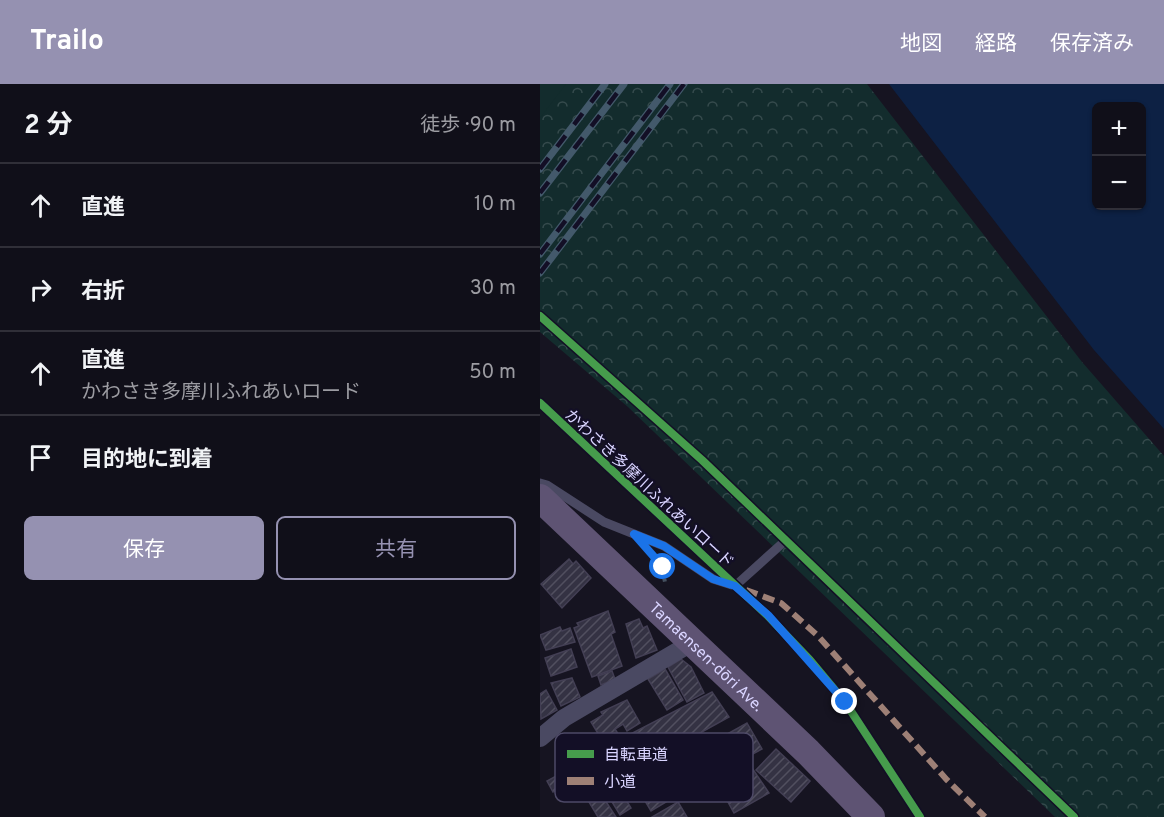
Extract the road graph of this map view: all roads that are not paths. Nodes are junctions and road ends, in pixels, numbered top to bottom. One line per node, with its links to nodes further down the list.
1 (540, 483): 3 (lane)
2 (540, 498): 4 (main road, Tamaensen-dōri Ave.)
3 (786, 540)
4 (693, 642): 5 (street); 6 (main road, Tamaensen-dōri Ave.)
5 (540, 738)
6 (871, 817)

